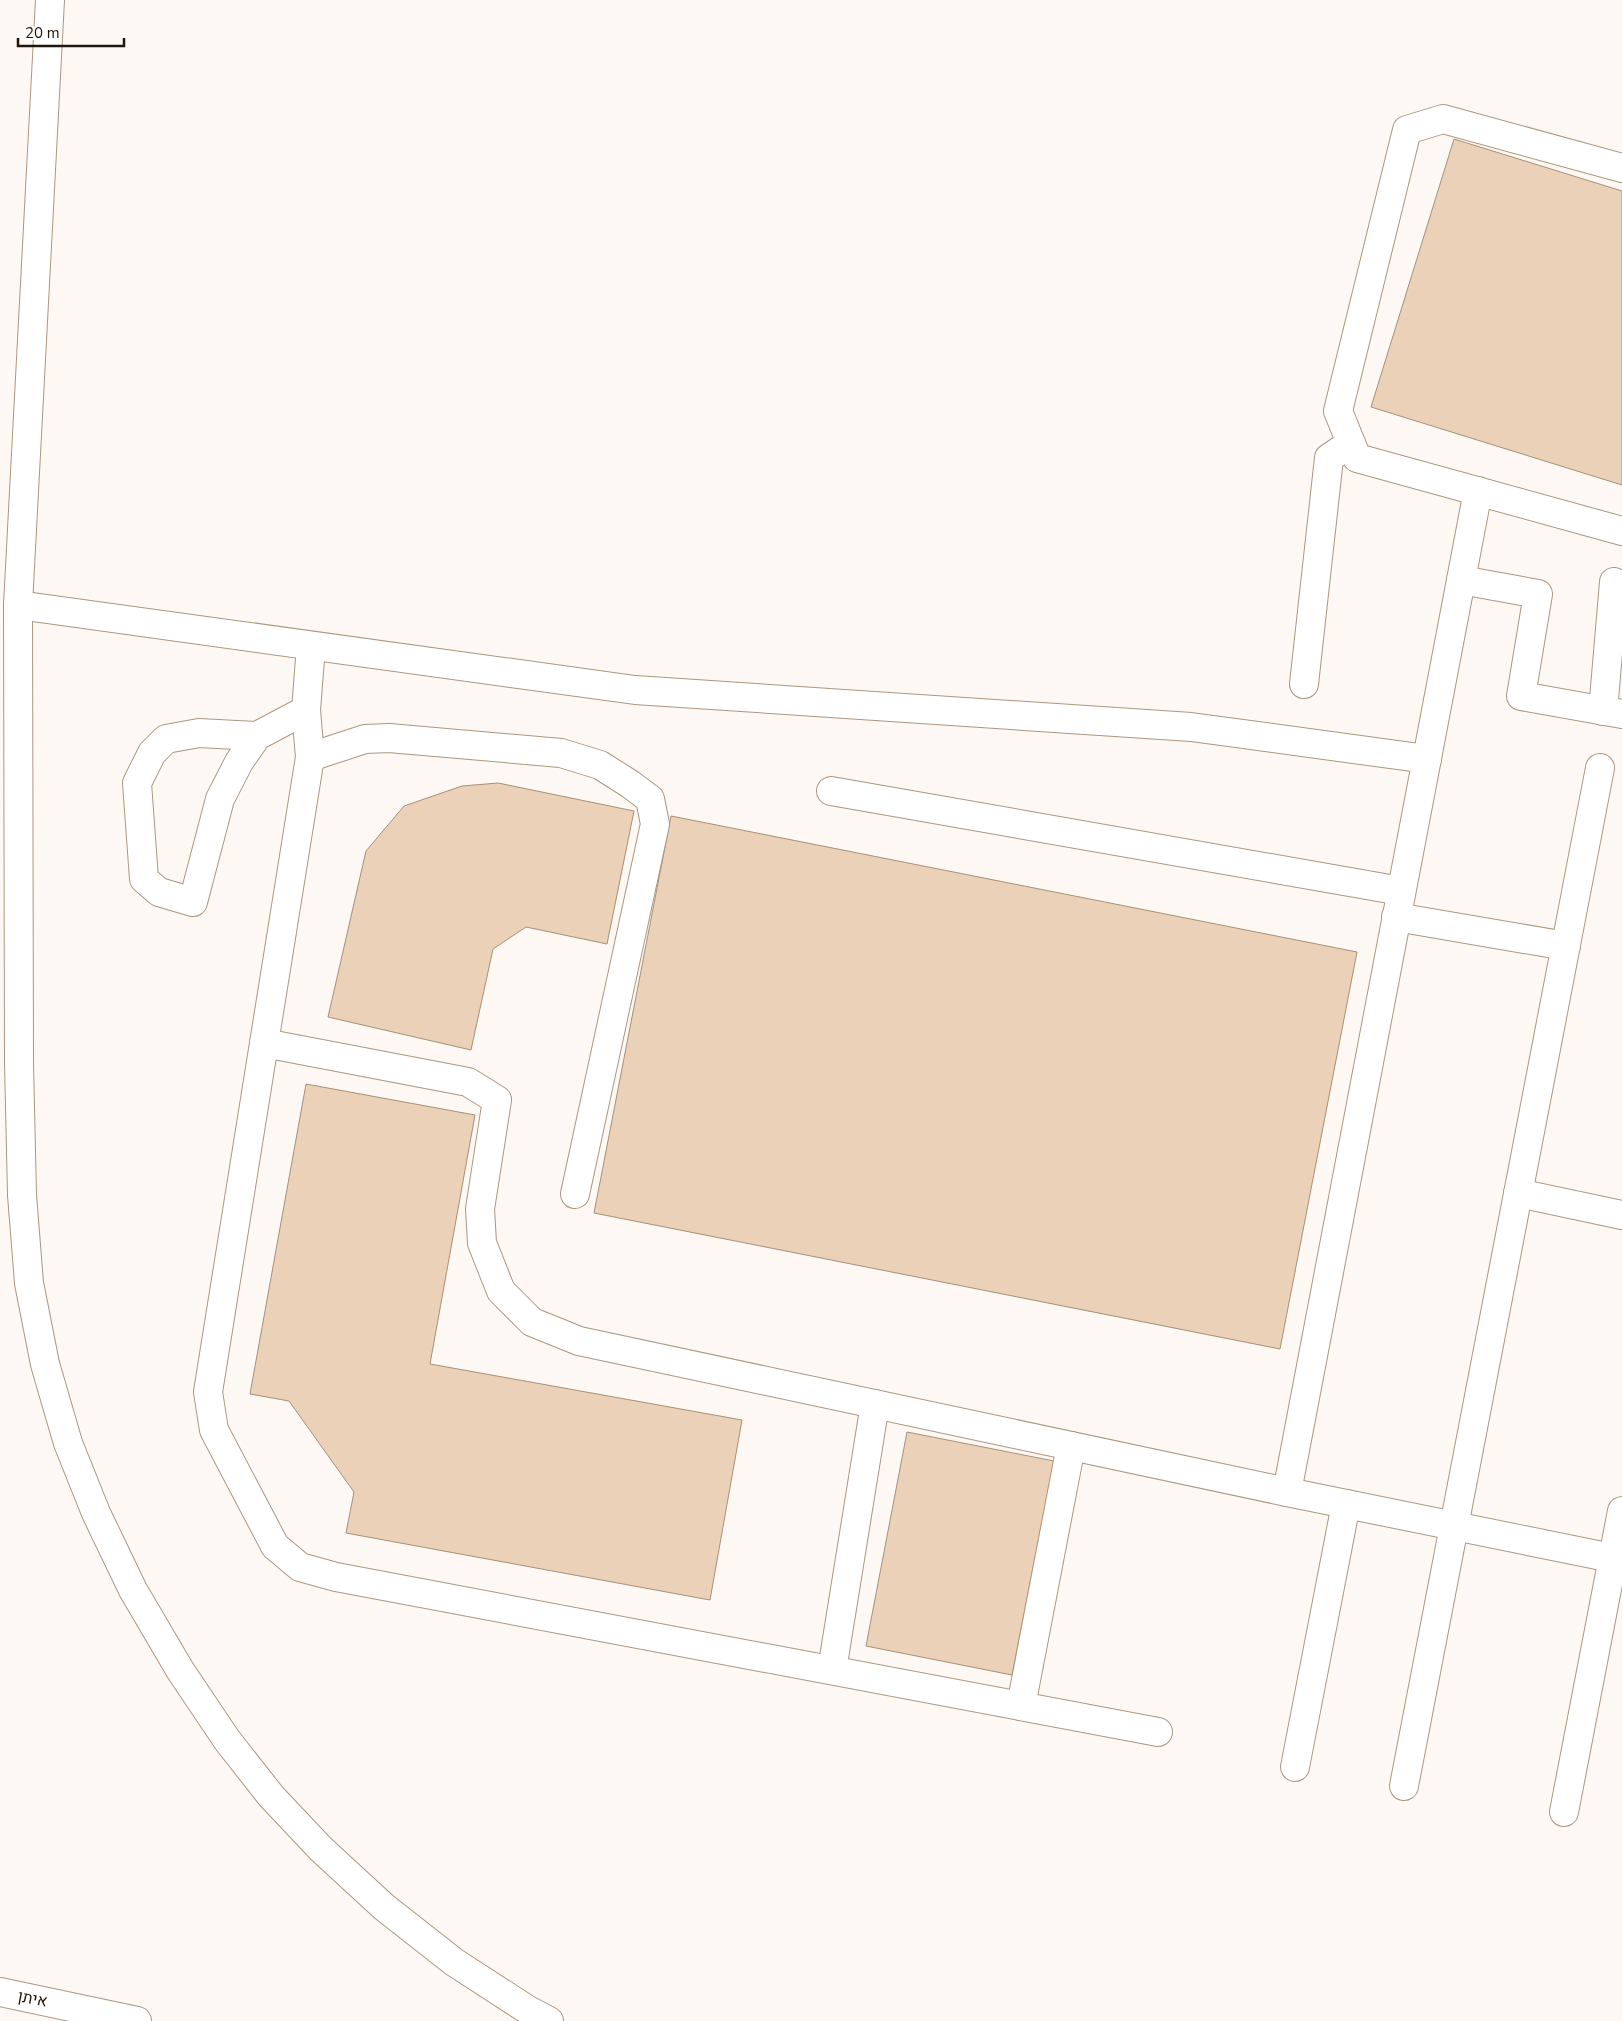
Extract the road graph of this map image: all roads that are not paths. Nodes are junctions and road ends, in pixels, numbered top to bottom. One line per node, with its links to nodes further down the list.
1 (50, 0): 8 (street)
2 (1622, 168): 3 (street)
3 (1351, 443): 4 (street); 10 (street)
4 (1478, 492): 5 (street); 6 (street)
5 (1622, 531)
6 (1461, 580): 12 (street); 15 (street)
7 (1614, 582): 12 (street)
8 (18, 605): 9 (street); 39 (street)
9 (311, 646): 11 (street); 15 (street)
10 (1304, 684)
11 (306, 710): 13 (street); 14 (street)
12 (1613, 712)
13 (257, 736): 13 (street)
14 (310, 757): 20 (street); 22 (street)
15 (1426, 759): 18 (street)
16 (1600, 768): 19 (street)
17 (831, 791): 18 (street)
18 (1399, 904): 19 (street); 26 (street)
19 (1566, 946): 21 (street)
20 (264, 1043): 24 (street); 31 (street)
21 (1518, 1193): 23 (street); 29 (street)
22 (574, 1194)
23 (1622, 1215)
24 (875, 1404): 25 (street); 31 (street)
25 (1071, 1446): 26 (street); 32 (street)
26 (1287, 1492): 27 (street)
27 (1346, 1504): 29 (street); 34 (street)
28 (1622, 1511): 30 (street)
29 (1454, 1526): 30 (street); 35 (street)
30 (1618, 1559): 36 (street)
31 (832, 1670): 32 (street)
32 (1021, 1706): 33 (street)
33 (1158, 1732)
34 (1295, 1767)
35 (1404, 1786)
36 (1564, 1812)
37 (0, 1992): 38 (street, איתן)
38 (137, 2021)
39 (549, 2021)

